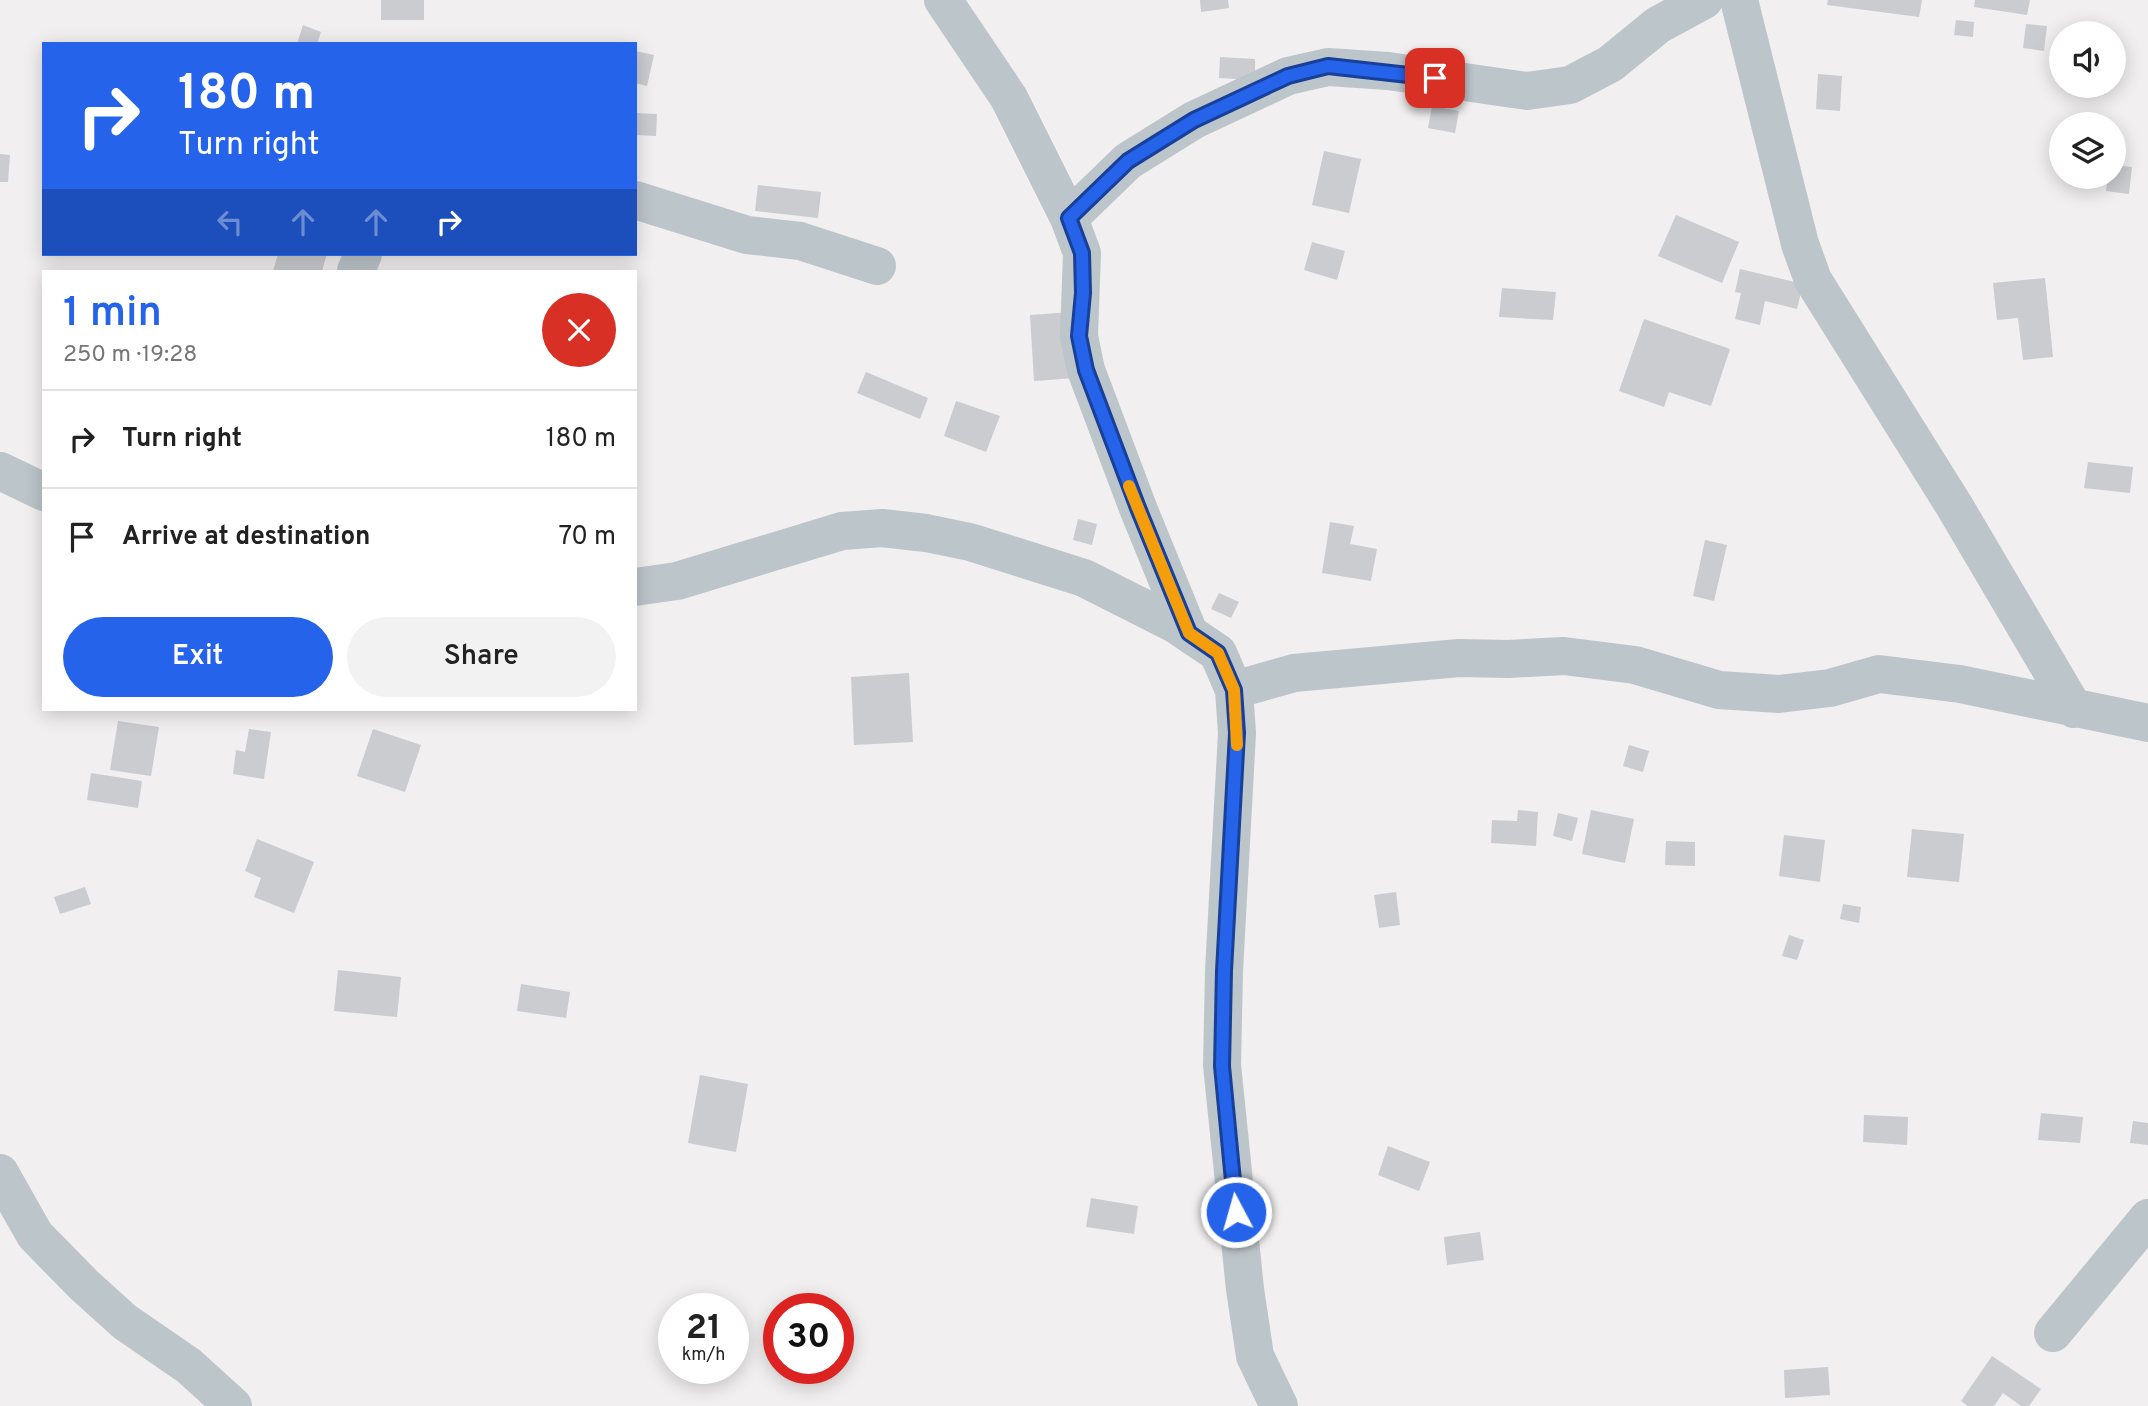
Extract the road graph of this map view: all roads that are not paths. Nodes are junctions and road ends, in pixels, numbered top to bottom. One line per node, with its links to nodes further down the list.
1 (943, 0): 5 (street)
2 (1704, 0): 5 (street)
3 (1739, 0): 12 (street)
4 (637, 201): 6 (street)
5 (1069, 218): 10 (street)
6 (877, 266)
7 (0, 471): 8 (street)
8 (42, 491)
9 (637, 587): 10 (street)
10 (1189, 633): 11 (street)
11 (1234, 690): 12 (street); 18 (street)
12 (2074, 709): 13 (street)
13 (2148, 723)
14 (0, 1173): 17 (street)
15 (2148, 1218): 16 (street)
16 (2053, 1333)
17 (233, 1406)
18 (1279, 1406)

